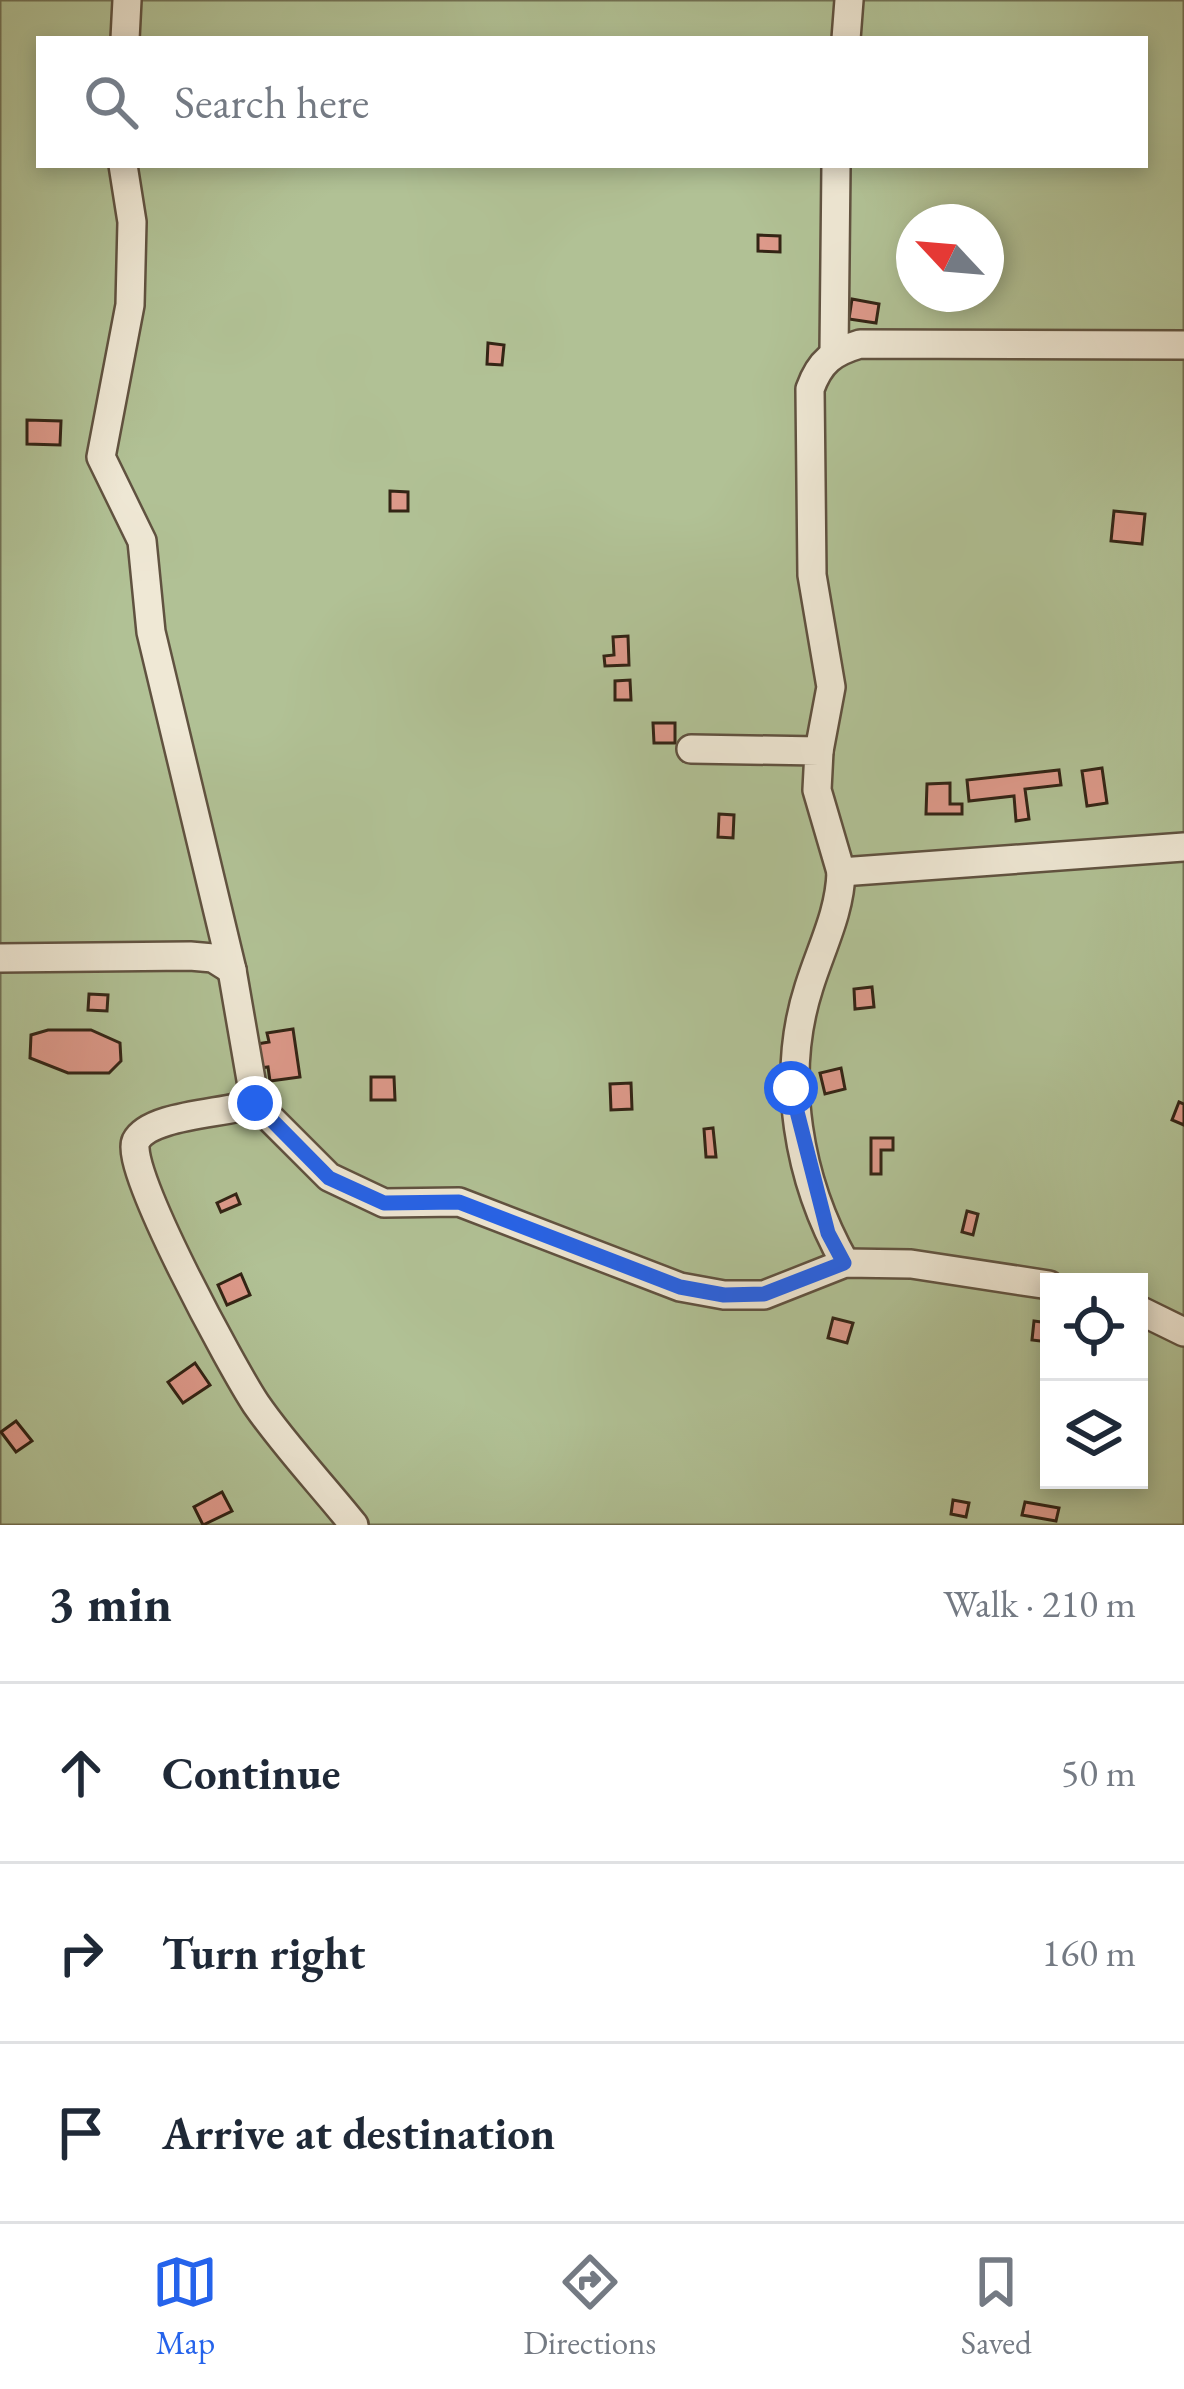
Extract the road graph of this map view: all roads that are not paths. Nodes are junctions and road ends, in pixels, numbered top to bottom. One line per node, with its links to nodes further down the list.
1 (127, 0): 3 (street)
2 (849, 0): 4 (street)
3 (125, 36)
4 (846, 36)
5 (123, 168): 14 (street)
6 (836, 168): 8 (street)
7 (1184, 345): 8 (street)
8 (834, 352): 10 (street)
9 (692, 748): 10 (street)
10 (819, 751): 12 (street)
11 (1184, 847): 12 (street)
12 (841, 872): 16 (street)
13 (0, 958): 14 (street)
14 (232, 970): 15 (street)
15 (255, 1103): 16 (street); 20 (street)
16 (844, 1263): 17 (street)
17 (1040, 1284)
18 (1148, 1314): 19 (street)
19 (1184, 1332)
20 (354, 1525)

